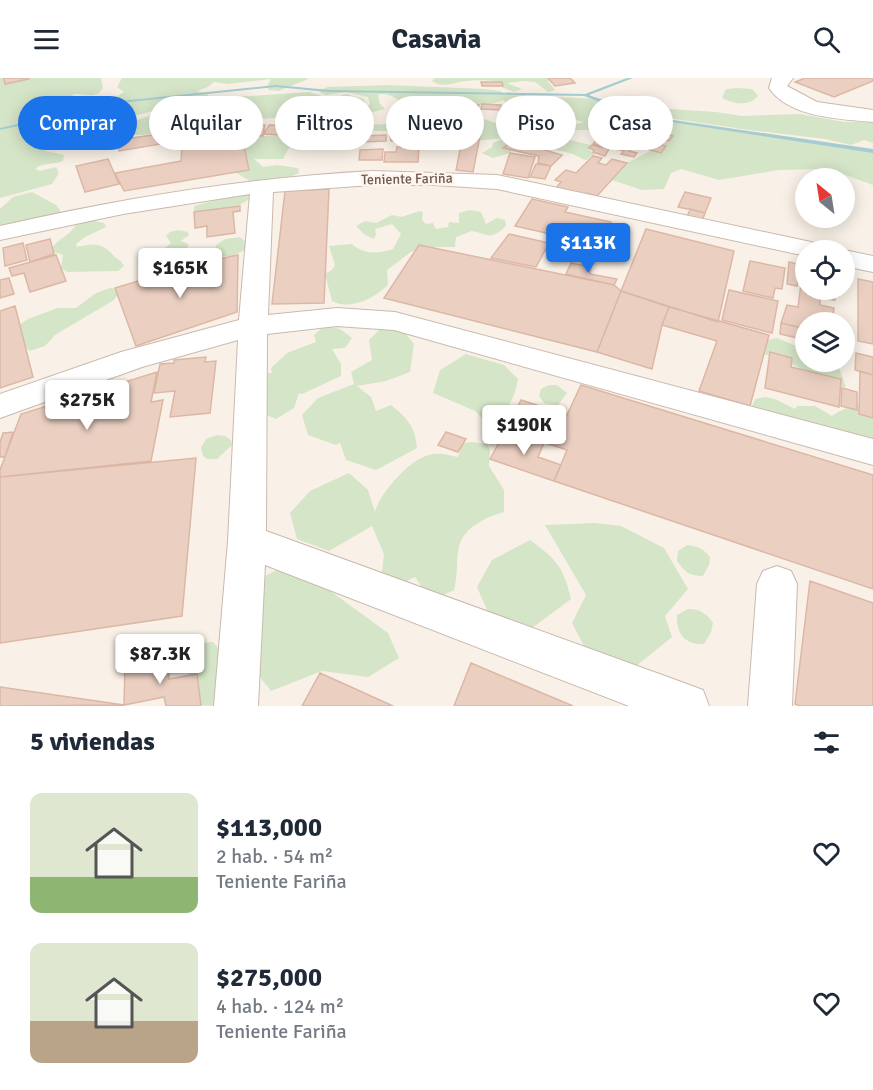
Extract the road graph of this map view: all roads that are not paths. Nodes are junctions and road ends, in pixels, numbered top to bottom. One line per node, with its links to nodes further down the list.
1 (784, 78): 2 (street)
2 (873, 116)
3 (262, 186): 4 (street, Teniente Fariña); 5 (street, Teniente Fariña); 8 (street)
4 (0, 233)
5 (795, 247)
6 (855, 260): 7 (street)
7 (873, 264)
8 (253, 326): 9 (street); 10 (street); 11 (street)
9 (0, 406)
10 (873, 452)
11 (247, 540): 13 (street); 14 (street)
12 (777, 584): 15 (street)
13 (236, 706)
14 (687, 706)
15 (770, 706)

